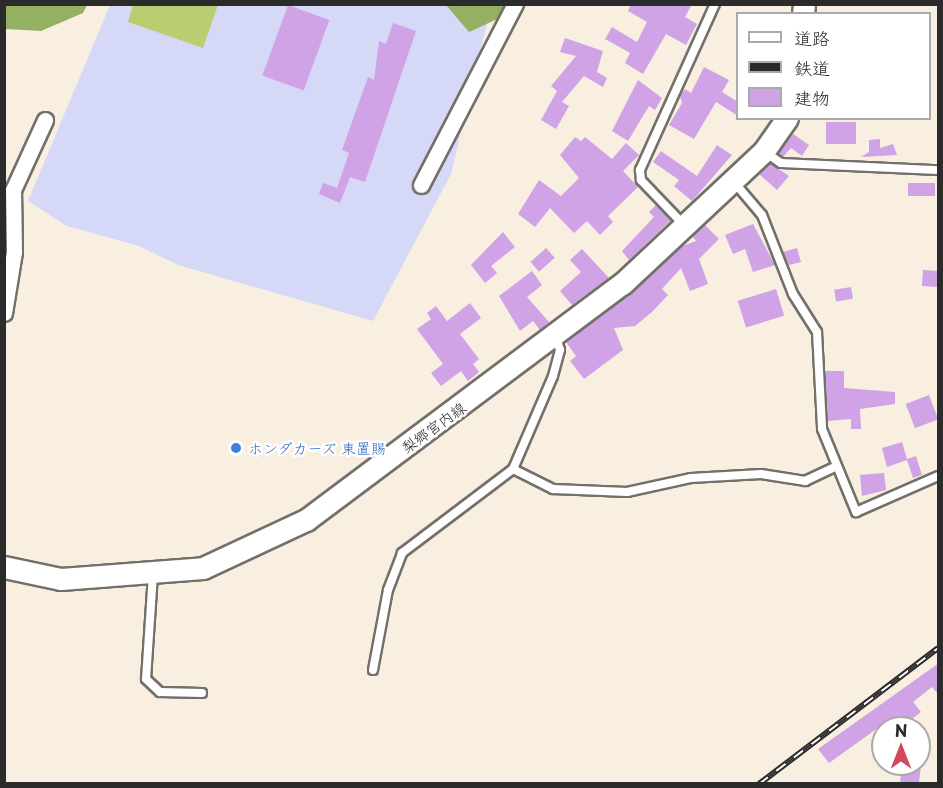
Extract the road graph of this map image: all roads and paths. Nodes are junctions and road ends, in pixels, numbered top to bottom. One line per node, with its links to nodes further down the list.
1 (515, 4): 9 (street)
2 (715, 4): 10 (lane)
3 (45, 120): 8 (street)
4 (785, 120): 5 (main road, 梨郷宮内線)
5 (764, 151): 6 (lane); 7 (main road, 梨郷宮内線)
6 (939, 170)
7 (733, 181): 10 (main road, 梨郷宮内線); 13 (lane)
8 (9, 184): 11 (street)
9 (421, 185)
10 (683, 224): 12 (main road, 梨郷宮内線)
11 (4, 313)
12 (556, 338): 14 (lane); 17 (main road, 梨郷宮内線)
13 (837, 466): 14 (lane); 15 (lane)
14 (513, 469): 18 (lane)
15 (939, 476)
16 (4, 567): 17 (main road, 梨郷宮内線)
17 (153, 573): 19 (lane)
18 (373, 670)
19 (202, 693)

